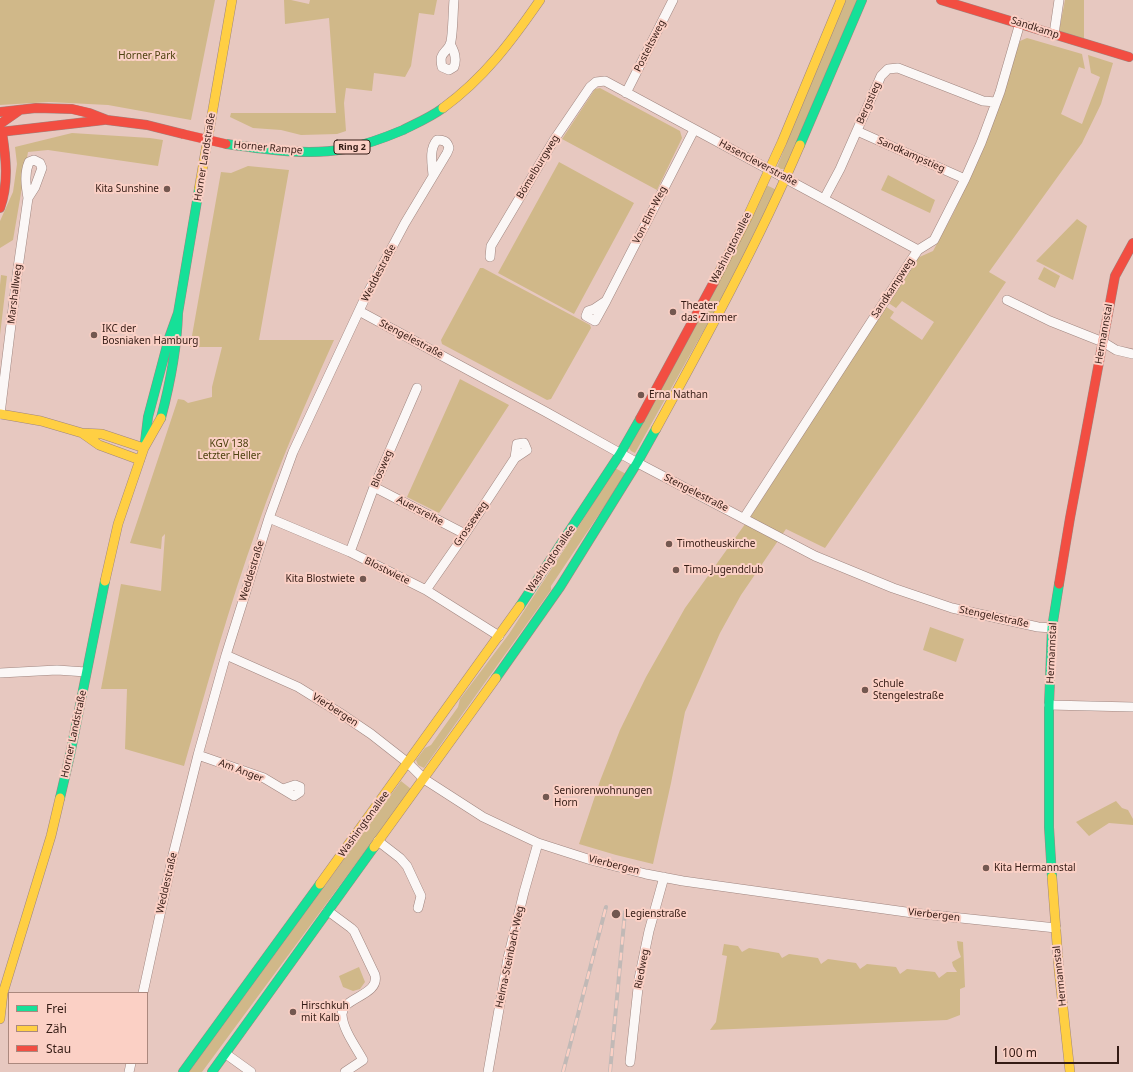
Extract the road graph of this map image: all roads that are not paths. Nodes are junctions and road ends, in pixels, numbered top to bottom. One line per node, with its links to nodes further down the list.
1 (232, 0): 40 (main road, Horner Landstraße)
2 (454, 0): 11 (street)
3 (540, 0): 18 (main road, Horner Rampe / Ring 2, bridge)
4 (673, 0): 14 (street, Posteltsweg)
5 (841, 0): 22 (main road, Washingtonallee)
6 (862, 0): 24 (main road, Washingtonallee)
7 (941, 0): 9 (main road, Sandkamp)
8 (1059, 0): 10 (street)
9 (1020, 23): 10 (main road, Sandkamp); 15 (street, Sandkampweg)
10 (1054, 34): 12 (main road, Sandkamp)
11 (450, 44)
12 (1129, 57)
13 (596, 82): 14 (street, Hasencleverstraße); 31 (street, Bömelburgweg)
14 (626, 93): 20 (street, Hasencleverstraße)
15 (996, 102): 21 (street, Bergstieg); 25 (street, Sandkampweg)
16 (20, 110): 17 (main road, Horner Rampe / Ring 2); 18 (main road, Horner Rampe / Ring 2); 19 (main road)
17 (0, 112)
18 (107, 120): 19 (main road, Horner Rampe / Ring 2)
19 (1, 130): 28 (main road)
20 (694, 130): 22 (street, Hasencleverstraße); 33 (street, Von-Elm-Weg)
21 (857, 131): 25 (street, Sandkampstieg); 27 (street, Bergstieg)
22 (770, 170): 24 (street, Hasencleverstraße); 41 (main road, Washingtonallee)
23 (433, 175): 34 (street, Weddestraße)
24 (786, 178): 27 (street, Hasencleverstraße); 44 (main road, Washingtonallee)
25 (965, 179): 30 (street, Sandkampweg)
26 (28, 198): 38 (street, Marshallweg)
27 (824, 199): 30 (street, Hasencleverstraße)
28 (0, 208)
29 (1133, 243): 35 (main road, Hermannstal)
30 (918, 250): 47 (street, Sandkampweg)
31 (490, 257)
32 (1007, 300): 35 (street)
33 (606, 301)
34 (359, 311): 41 (street, Stengelestraße); 46 (street, Weddestraße)
35 (1103, 342): 36 (street); 51 (main road, Hermannstal)
36 (1133, 354)
37 (417, 388): 45 (street, Blosweg)
38 (0, 414): 39 (main road)
39 (82, 433): 40 (main road); 43 (main road)
40 (144, 448): 43 (main road, Horner Landstraße)
41 (620, 454): 44 (street, Stengelestraße); 52 (main road, Washingtonallee)
42 (515, 458): 48 (street, Grosseweg)
43 (140, 460): 54 (main road, Horner Landstraße)
44 (637, 463): 47 (street, Stengelestraße); 60 (main road, Washingtonallee)
45 (374, 487): 48 (street, Auersreihe); 49 (street, Blosweg)
46 (269, 518): 49 (street, Blostwiete); 53 (street, Weddestraße)
47 (744, 518): 51 (street, Stengelestraße)
48 (465, 534): 50 (street, Grosseweg)
49 (350, 552): 50 (street, Blostwiete)
50 (426, 590): 52 (street, Blostwiete)
51 (1052, 628): 56 (main road, Hermannstal)
52 (499, 636): 59 (main road, Washingtonallee)
53 (226, 655): 58 (street, Weddestraße); 59 (street, Vierbergen)
54 (86, 672): 55 (street); 69 (main road, Horner Landstraße)
55 (0, 673)
56 (1049, 705): 57 (street); 67 (main road, Hermannstal)
57 (1133, 707)
58 (198, 755): 61 (street, Am Anger); 68 (street, Weddestraße)
59 (408, 763): 60 (street, Vierbergen); 72 (main road, Washingtonallee)
60 (424, 779): 62 (main road, Washingtonallee); 63 (street, Vierbergen)
61 (283, 789)
62 (378, 841): 65 (street); 66 (main road, Washingtonallee)
63 (538, 843): 64 (street, Vierbergen); 76 (street, Helma-Steinbach-Weg)
64 (664, 877): 67 (street, Vierbergen); 71 (street, Riedweg)
65 (418, 908)
66 (328, 911): 70 (main road, Washingtonallee); 75 (street)
67 (1056, 928): 77 (main road, Hermannstal)
68 (143, 992)
69 (0, 1019)
70 (226, 1054): 73 (main road, Washingtonallee); 74 (street)
71 (630, 1062)
72 (183, 1072)
73 (212, 1072)
74 (251, 1072)
75 (345, 1072)
76 (488, 1072)
77 (1070, 1072)

